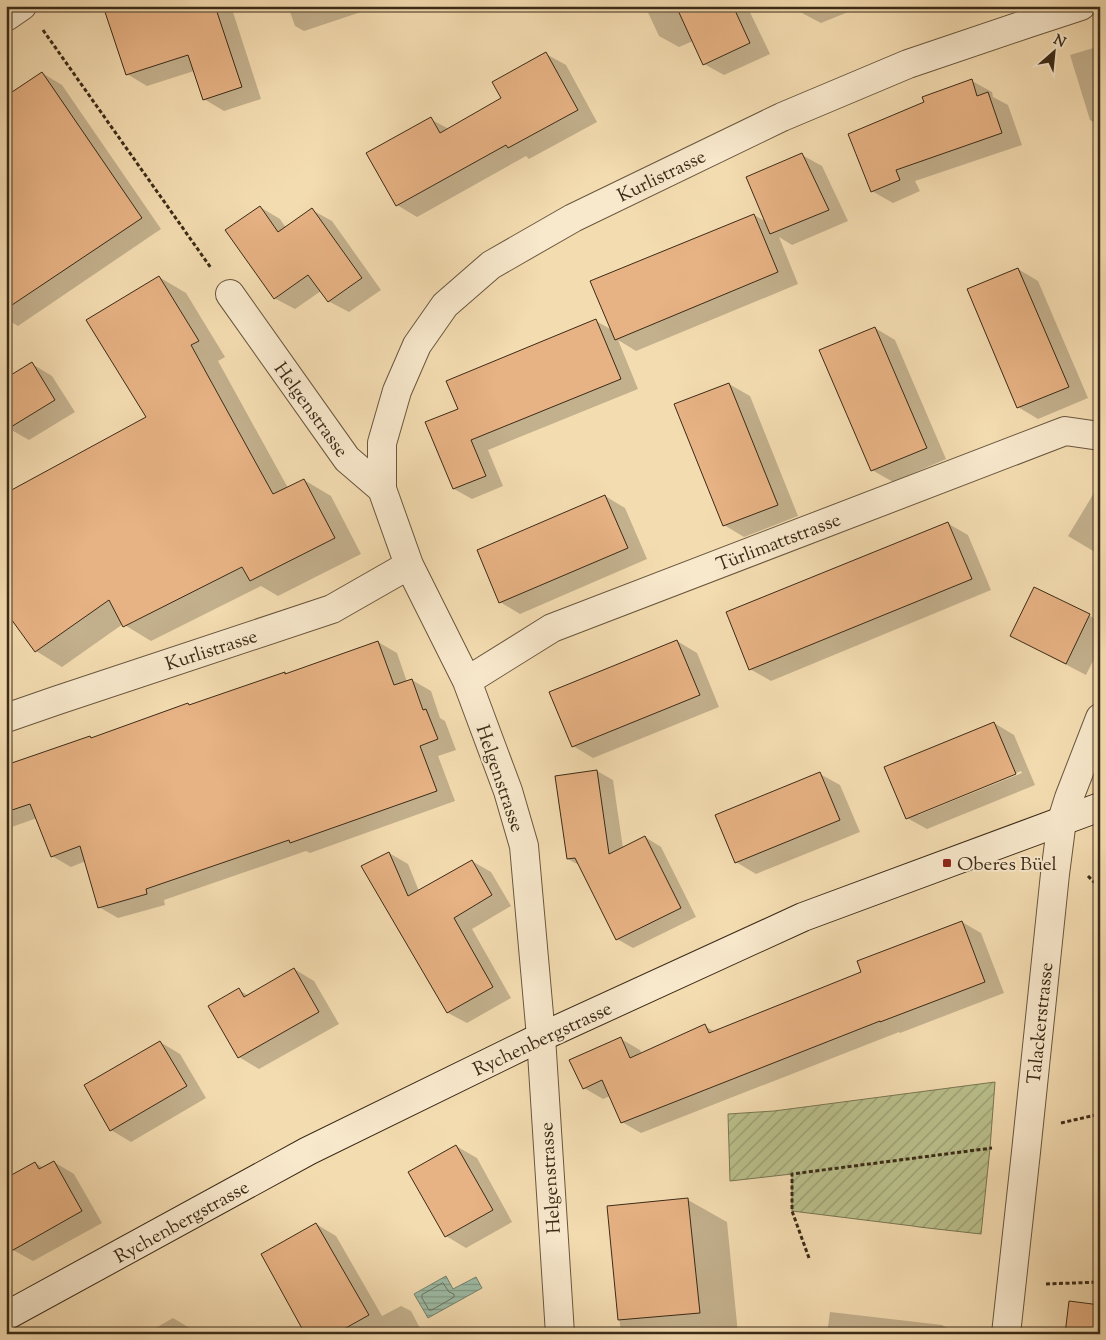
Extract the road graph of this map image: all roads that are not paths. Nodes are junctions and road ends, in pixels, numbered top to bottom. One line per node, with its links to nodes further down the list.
1 (1080, 6): 6 (street, Kurlistrasse)
2 (30, 14): 3 (street)
3 (6, 17)
4 (230, 294): 6 (street, Helgenstrasse)
5 (1100, 436): 8 (street, Türlimattstrasse)
6 (382, 489): 7 (street, Helgenstrasse)
7 (409, 565): 8 (street, Helgenstrasse); 9 (street, Kurlistrasse)
8 (467, 681): 13 (street, Helgenstrasse)
9 (6, 718)
10 (1100, 718): 12 (street, Talackerstrasse)
11 (1100, 806): 12 (street, Rychenbergstrasse)
12 (1062, 820): 13 (street, Rychenbergstrasse); 16 (street, Talackerstrasse)
13 (540, 1037): 14 (street, Rychenbergstrasse); 15 (street, Helgenstrasse)
14 (6, 1316)
15 (560, 1334)
16 (1006, 1334)

